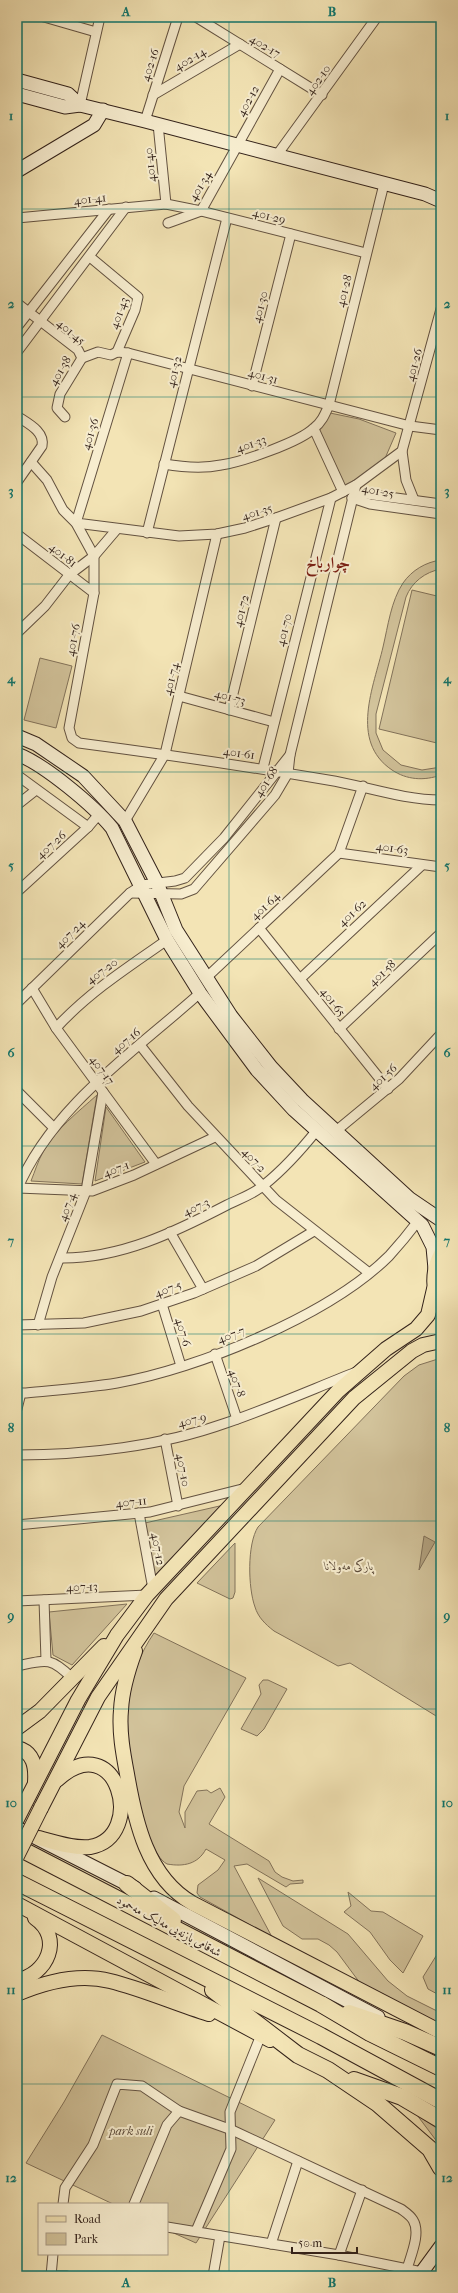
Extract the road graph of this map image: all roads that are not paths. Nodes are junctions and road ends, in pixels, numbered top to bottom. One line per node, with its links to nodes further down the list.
1 (44, 17): 6 (street)
2 (100, 17): 6 (street)
3 (178, 17): 11 (street, 402-16)
4 (196, 17): 7 (street, 402-17)
5 (377, 17): 12 (street, 402-10)
6 (96, 32): 13 (street)
7 (240, 44): 8 (street, 402-17); 11 (street, 402-14)
8 (280, 68): 12 (street, 402-17); 17 (street, 402-12)
9 (17, 80): 13 (street)
10 (17, 94): 13 (street)
11 (153, 95): 15 (street, 402-16)
12 (322, 95): 18 (street, 402-10)
13 (80, 105): 14 (street)
14 (103, 110): 15 (street); 19 (street)
15 (145, 121): 16 (street)
16 (158, 124): 17 (street); 24 (street, 401-40)
17 (238, 145): 18 (street); 27 (street, 401-34)
18 (277, 155): 20 (street)
19 (17, 171)
20 (384, 184): 22 (street); 32 (street, 401-28)
21 (441, 193): 22 (street)
22 (425, 194): 23 (street)
23 (441, 201)
24 (166, 204): 25 (street, 401-41); 27 (street, 401-29)
25 (126, 207): 26 (street, 401-41); 33 (street)
26 (109, 209): 28 (street, 401-41); 36 (street)
27 (201, 211): 29 (street, 401-29); 30 (street, 401-34)
28 (17, 218)
29 (227, 218): 31 (street, 401-29); 43 (street, 401-32)
30 (168, 223)
31 (291, 234): 32 (street, 401-29); 44 (street, 401-30)
32 (366, 253): 45 (street, 401-28)
33 (90, 257): 37 (street); 40 (street, 401-43)
34 (17, 304): 36 (street, 401-45)
35 (441, 309): 48 (street, 401-26)
36 (28, 312): 37 (street, 401-45); 38 (street)
37 (39, 322): 39 (street); 42 (street, 401-45)
38 (17, 327)
39 (17, 352)
40 (114, 353): 41 (street, 401-31); 42 (street, 401-45)
41 (128, 353): 43 (street, 401-31); 63 (street, 401-36)
42 (82, 358): 47 (street, 401-38)
43 (187, 369): 44 (street, 401-31); 53 (street, 401-32)
44 (252, 386): 45 (street, 401-31)
45 (329, 406): 48 (street, 401-31); 49 (street, 401-33)
46 (17, 416): 52 (street)
47 (65, 417)
48 (410, 426): 50 (street, 401-31); 51 (street)
49 (314, 429): 53 (street, 401-33); 56 (street)
50 (441, 430)
51 (402, 451): 55 (street, 401-35); 59 (street)
52 (31, 462): 54 (street); 63 (street)
53 (164, 464): 65 (street, 401-32)
54 (17, 482)
55 (356, 485): 56 (street, 401-35); 58 (street)
56 (343, 492): 57 (street, 401-35)
57 (331, 498): 62 (street, 401-35); 74 (street, 401-70)
58 (352, 498): 59 (street, 401-25); 61 (street, 401-25); 79 (street)
59 (414, 500): 60 (street, 401-25)
60 (441, 504)
61 (441, 514)
62 (276, 518): 67 (street, 401-35); 73 (street, 401-72)
63 (76, 523): 64 (street, 401-35); 68 (street)
64 (117, 529): 65 (street, 401-35); 68 (street)
65 (147, 533): 67 (street, 401-35)
66 (17, 534): 69 (street, 401-81)
67 (217, 534): 72 (street, 401-74)
68 (94, 556): 69 (street); 70 (street, 401-76)
69 (69, 575): 70 (street, 401-81); 71 (street)
70 (94, 593): 76 (street, 401-76)
71 (17, 633)
72 (179, 696): 73 (street, 401-73); 77 (street, 401-74)
73 (229, 710): 74 (street, 401-73)
74 (274, 722): 80 (street, 401-70)
75 (17, 736): 89 (street)
76 (79, 743): 77 (street, 401-61)
77 (165, 754): 80 (street, 401-61); 89 (street, 401-74)
78 (18, 755): 88 (street)
79 (290, 755): 81 (street, 401-68); 82 (street, 401-68)
80 (263, 768): 81 (street, 401-61)
81 (277, 771): 82 (street, 401-61); 95 (street, 401-68)
82 (288, 773): 84 (street, 401-61); 95 (street, 401-68)
83 (17, 775): 85 (street)
84 (363, 786): 86 (street, 401-61); 91 (street)
85 (36, 790): 87 (street); 90 (street)
86 (441, 800)
87 (17, 805)
88 (100, 813): 90 (street, 407-26); 94 (street)
89 (125, 821): 95 (street)
90 (88, 827): 96 (street, 407-26)
91 (339, 853): 92 (street, 401-63); 97 (street, 401-64)
92 (422, 864): 93 (street, 401-63); 101 (street, 401-62)
93 (441, 867)
94 (143, 889): 95 (street, 401-68); 99 (street); 102 (street, 407-24)
95 (159, 889): 100 (street)
96 (17, 892)
97 (259, 928): 100 (street, 401-64); 101 (street, 401-65)
98 (441, 933): 106 (street, 401-58)
99 (167, 940): 103 (street); 105 (street, 407-20)
100 (206, 977): 115 (street)
101 (300, 979): 106 (street, 401-65)
102 (32, 988): 104 (street, 407-24); 105 (street, 407-17)
103 (200, 993): 108 (street, 407-16); 114 (street)
104 (17, 1003)
105 (56, 1028): 109 (street, 407-17)
106 (339, 1029): 110 (street, 401-65)
107 (441, 1034): 110 (street, 401-56)
108 (140, 1045): 109 (street, 407-16); 116 (street, 407-2)
109 (96, 1084): 112 (street, 407-17); 113 (street, 407-16)
110 (388, 1089): 115 (street, 401-56)
111 (17, 1091): 113 (street)
112 (103, 1092): 117 (street, 407-17); 120 (street, 407-4)
113 (53, 1127): 119 (street, 407-16)
114 (317, 1130): 118 (street, 407-3); 122 (street)
115 (336, 1131): 121 (street)
116 (215, 1136): 117 (street, 407-1); 118 (street, 407-2)
117 (156, 1164): 120 (street, 407-1)
118 (263, 1186): 123 (street, 407-2); 124 (street, 407-3)
119 (18, 1189): 120 (street, 407-1)
120 (86, 1191): 126 (street, 407-4)
121 (441, 1220)
122 (418, 1221): 127 (street, 407-7); 128 (street)
123 (314, 1231): 127 (street, 407-2); 129 (street, 407-5)
124 (170, 1232): 126 (street, 407-3); 129 (street)
125 (441, 1254): 128 (main road)
126 (60, 1258): 134 (street, 407-4)
127 (368, 1272): 136 (street, 407-7)
128 (435, 1272): 130 (main road)
129 (203, 1288): 131 (street, 407-5)
130 (434, 1289): 132 (main road); 138 (main road)
131 (162, 1304): 134 (street, 407-5); 137 (street, 407-6)
132 (441, 1308)
133 (17, 1325): 134 (street, 407-5)
134 (38, 1325)
135 (441, 1341): 151 (main road)
136 (215, 1354): 137 (street, 407-7); 141 (street, 407-8)
137 (181, 1366): 139 (street, 407-7)
138 (364, 1368): 141 (street, 407-9); 144 (main road)
139 (19, 1393): 140 (street)
140 (17, 1409)
141 (237, 1419): 142 (street, 407-9)
142 (165, 1439): 143 (street, 407-9); 145 (street, 407-10)
143 (17, 1455)
144 (246, 1488): 145 (street, 407-11); 148 (main road)
145 (178, 1506): 146 (street, 407-11)
146 (139, 1514): 147 (street, 407-11); 148 (street, 407-12)
147 (17, 1525)
148 (150, 1592): 149 (street, 407-13); 152 (main road)
149 (44, 1600): 150 (street, 407-13); 153 (street)
150 (17, 1601)
151 (141, 1632): 158 (main road); 168 (main road)
152 (116, 1635): 155 (main road); 159 (main road)
153 (46, 1660): 154 (street); 155 (street)
154 (17, 1666)
155 (72, 1678): 156 (main road)
156 (17, 1728)
157 (17, 1748): 159 (main road)
158 (54, 1783): 162 (main road); 164 (main road, bridge)
159 (35, 1784): 160 (main road)
160 (17, 1819)
161 (17, 1828): 162 (street)
162 (39, 1838): 166 (street)
163 (17, 1847): 170 (highway, شەقامی بازنەیی مەلیک مەحمود)
164 (17, 1856)
165 (17, 1882): 171 (highway)
166 (127, 1884): 169 (street); 170 (highway)
167 (17, 1904): 172 (main road); 175 (main road)
168 (233, 1924): 169 (street); 177 (main road)
169 (210, 1928): 176 (street)
170 (206, 1946): 174 (highway, شەقامی بازنەیی مەلیک مەحمود)
171 (182, 1966): 180 (highway); 183 (highway)
172 (17, 1980)
173 (17, 1994): 175 (main road)
174 (321, 2004): 176 (highway); 181 (highway)
175 (237, 2022): 178 (main road)
176 (406, 2032): 179 (highway)
177 (441, 2032)
178 (261, 2035): 180 (main road); 186 (street)
179 (441, 2048)
180 (298, 2055): 182 (highway)
181 (441, 2068)
182 (328, 2070): 185 (highway); 188 (highway)
183 (441, 2101)
184 (179, 2111): 186 (street); 190 (street); 191 (street)
185 (441, 2120)
186 (232, 2130): 187 (street); 193 (street)
187 (298, 2161): 189 (street); 195 (street)
188 (441, 2168)
189 (362, 2190): 198 (street); 200 (street)
190 (62, 2203)
191 (134, 2203)
192 (168, 2227): 193 (street)
193 (196, 2231): 194 (street)
194 (220, 2236): 195 (street); 204 (street)
195 (271, 2244): 198 (street)
196 (441, 2246): 199 (street)
197 (53, 2255): 202 (street)
198 (339, 2255): 200 (street)
199 (437, 2256): 201 (street)
200 (406, 2269): 201 (street)
201 (421, 2274)
202 (53, 2276): 203 (street)
203 (67, 2276)
204 (213, 2276)

